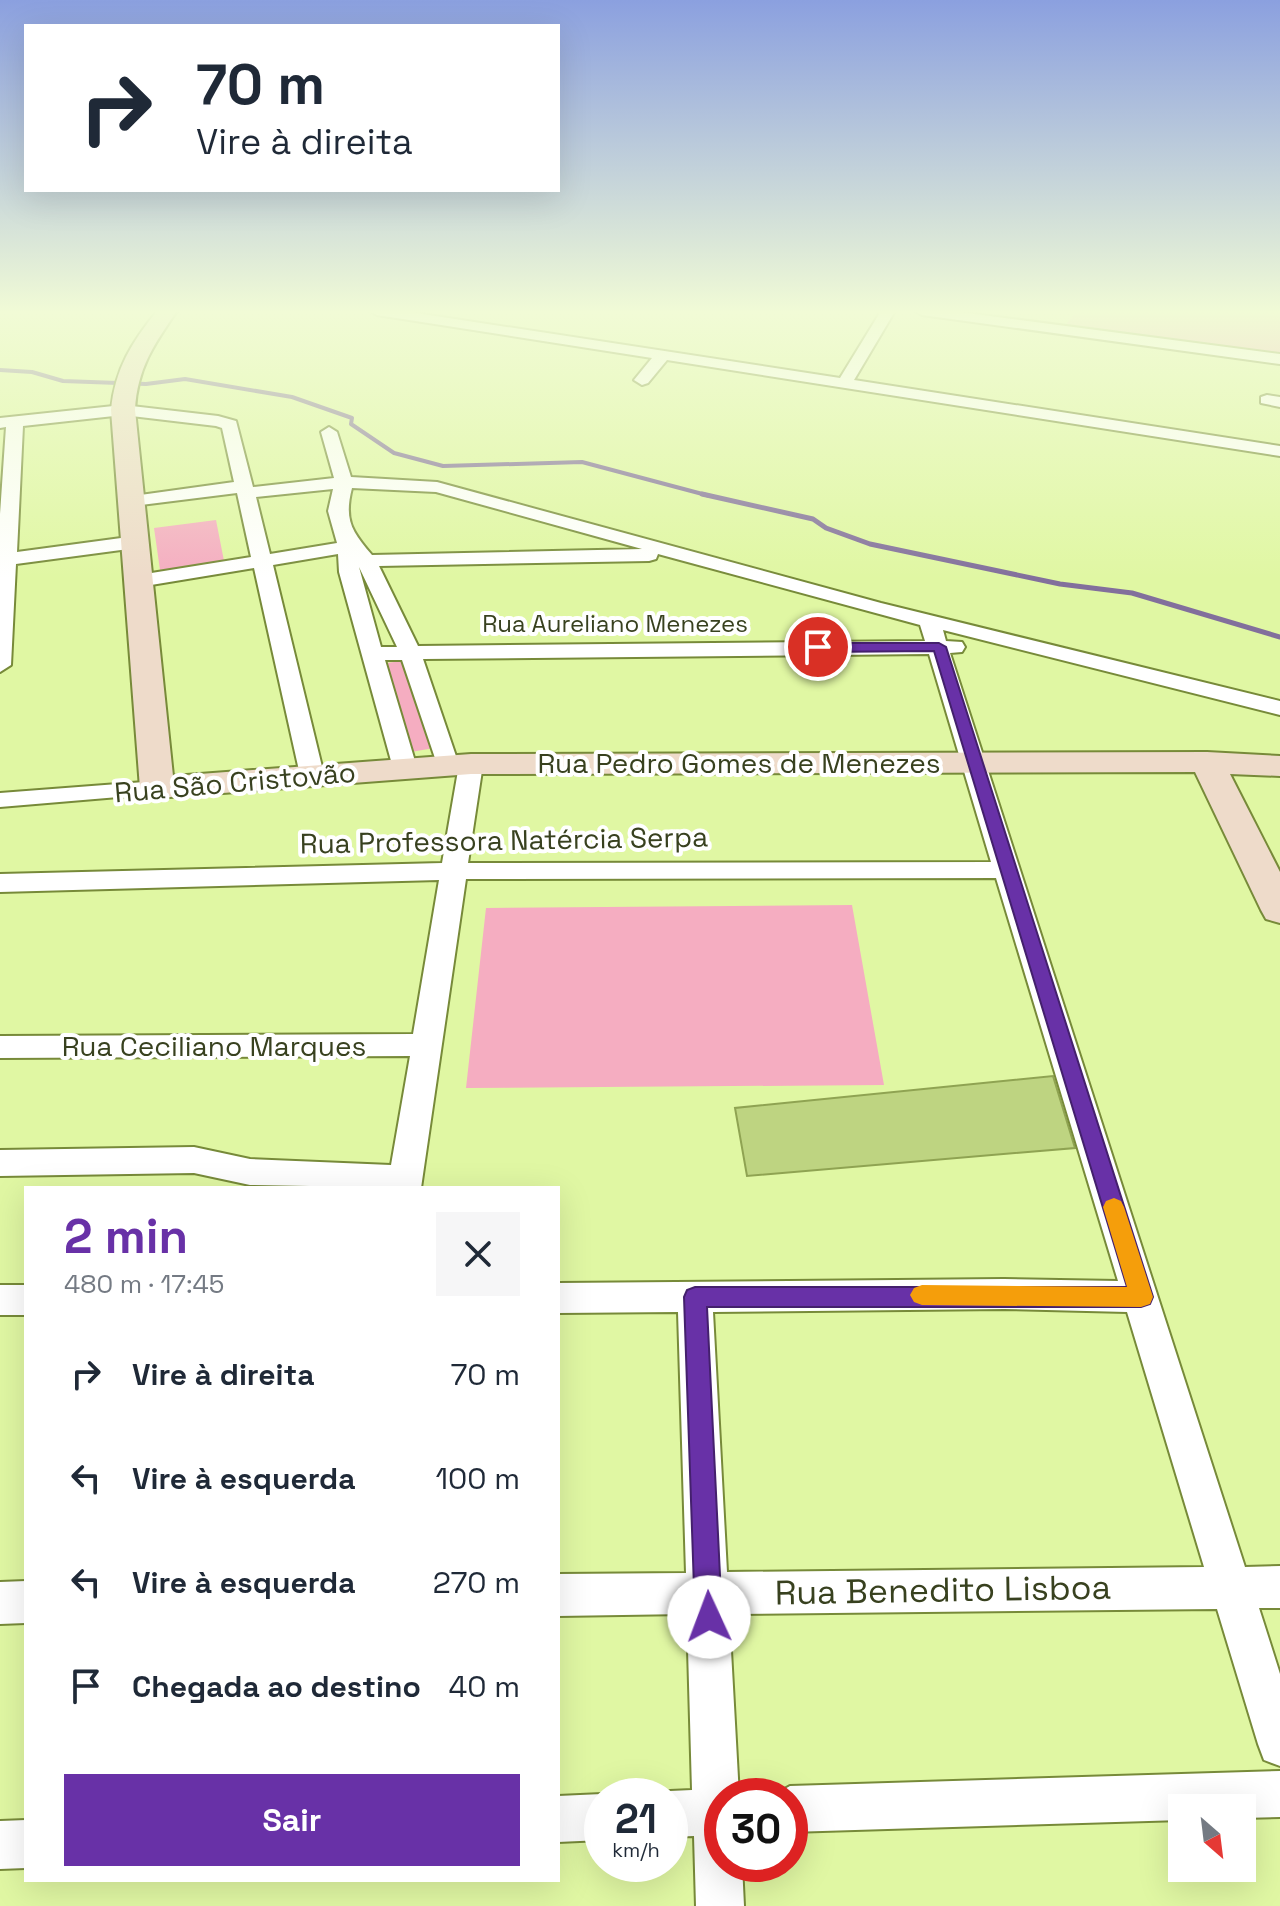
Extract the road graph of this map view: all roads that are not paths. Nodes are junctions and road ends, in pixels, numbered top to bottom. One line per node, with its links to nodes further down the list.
1 (94, 400): 5 (street)
2 (125, 400): 10 (street)
3 (150, 400): 9 (street)
4 (958, 400): 7 (street)
5 (8, 423): 11 (street)
6 (329, 432): 8 (street)
7 (1280, 451)
8 (344, 482): 9 (street); 13 (street); 14 (street)
9 (246, 490): 10 (street); 16 (street)
10 (133, 501): 12 (street)
11 (4, 528): 15 (street)
12 (136, 542): 15 (street); 18 (street)
13 (352, 550): 14 (street); 16 (street); 23 (street); 24 (street)
14 (682, 554): 19 (street)
15 (7, 559): 17 (street)
16 (262, 559): 18 (street); 32 (street)
17 (2, 581): 20 (street)
18 (139, 581): 33 (street)
19 (929, 620): 21 (street); 22 (street)
20 (1, 640): 25 (street)
21 (939, 647): 22 (street, Rua Aureliano Menezes); 23 (street, Rua Aureliano Menezes); 29 (street)
22 (1051, 650): 26 (street)
23 (410, 651): 24 (street, Rua Aureliano Menezes); 30 (street)
24 (372, 654): 31 (street)
25 (0, 665)
26 (1280, 708)
27 (1207, 762): 28 (street, Rua Pedro Gomes de Menezes); 29 (street, Rua Pedro Gomes de Menezes); 38 (street)
28 (1269, 762)
29 (975, 763): 30 (street, Rua Pedro Gomes de Menezes); 35 (street)
30 (459, 764): 31 (street, Rua São Cristovão); 36 (street)
31 (405, 768): 32 (street, Rua São Cristovão)
32 (312, 775): 33 (street, Rua São Cristovão)
33 (157, 788): 34 (street, Rua São Cristovão)
34 (0, 800)
35 (1008, 870): 36 (street, Rua Professora Natércia Serpa); 44 (street)
36 (456, 871): 37 (street, Rua Professora Natércia Serpa); 39 (street)
37 (0, 883)
38 (1280, 910)
39 (427, 1045): 40 (street, Rua Ceciliano Marques); 42 (street)
40 (0, 1047)
41 (0, 1163): 42 (street)
42 (405, 1184)
43 (695, 1297): 44 (street); 45 (street); 50 (street)
44 (1141, 1297): 48 (street)
45 (560, 1298)
46 (0, 1300): 47 (street)
47 (24, 1300)
48 (1229, 1587): 49 (street, Rua Benedito Lisboa); 50 (street, Rua Benedito Lisboa); 54 (street)
49 (1280, 1587)
50 (708, 1593): 51 (street, Rua Benedito Lisboa); 55 (street)
51 (560, 1595)
52 (24, 1602): 53 (street)
53 (0, 1603)
54 (1280, 1744)
55 (717, 1778)
56 (1280, 1794): 57 (street)
57 (808, 1808)
58 (584, 1818): 59 (street)
59 (560, 1819)
60 (24, 1844): 61 (street)
61 (0, 1845)
62 (720, 1882): 63 (street)
63 (720, 1906)

